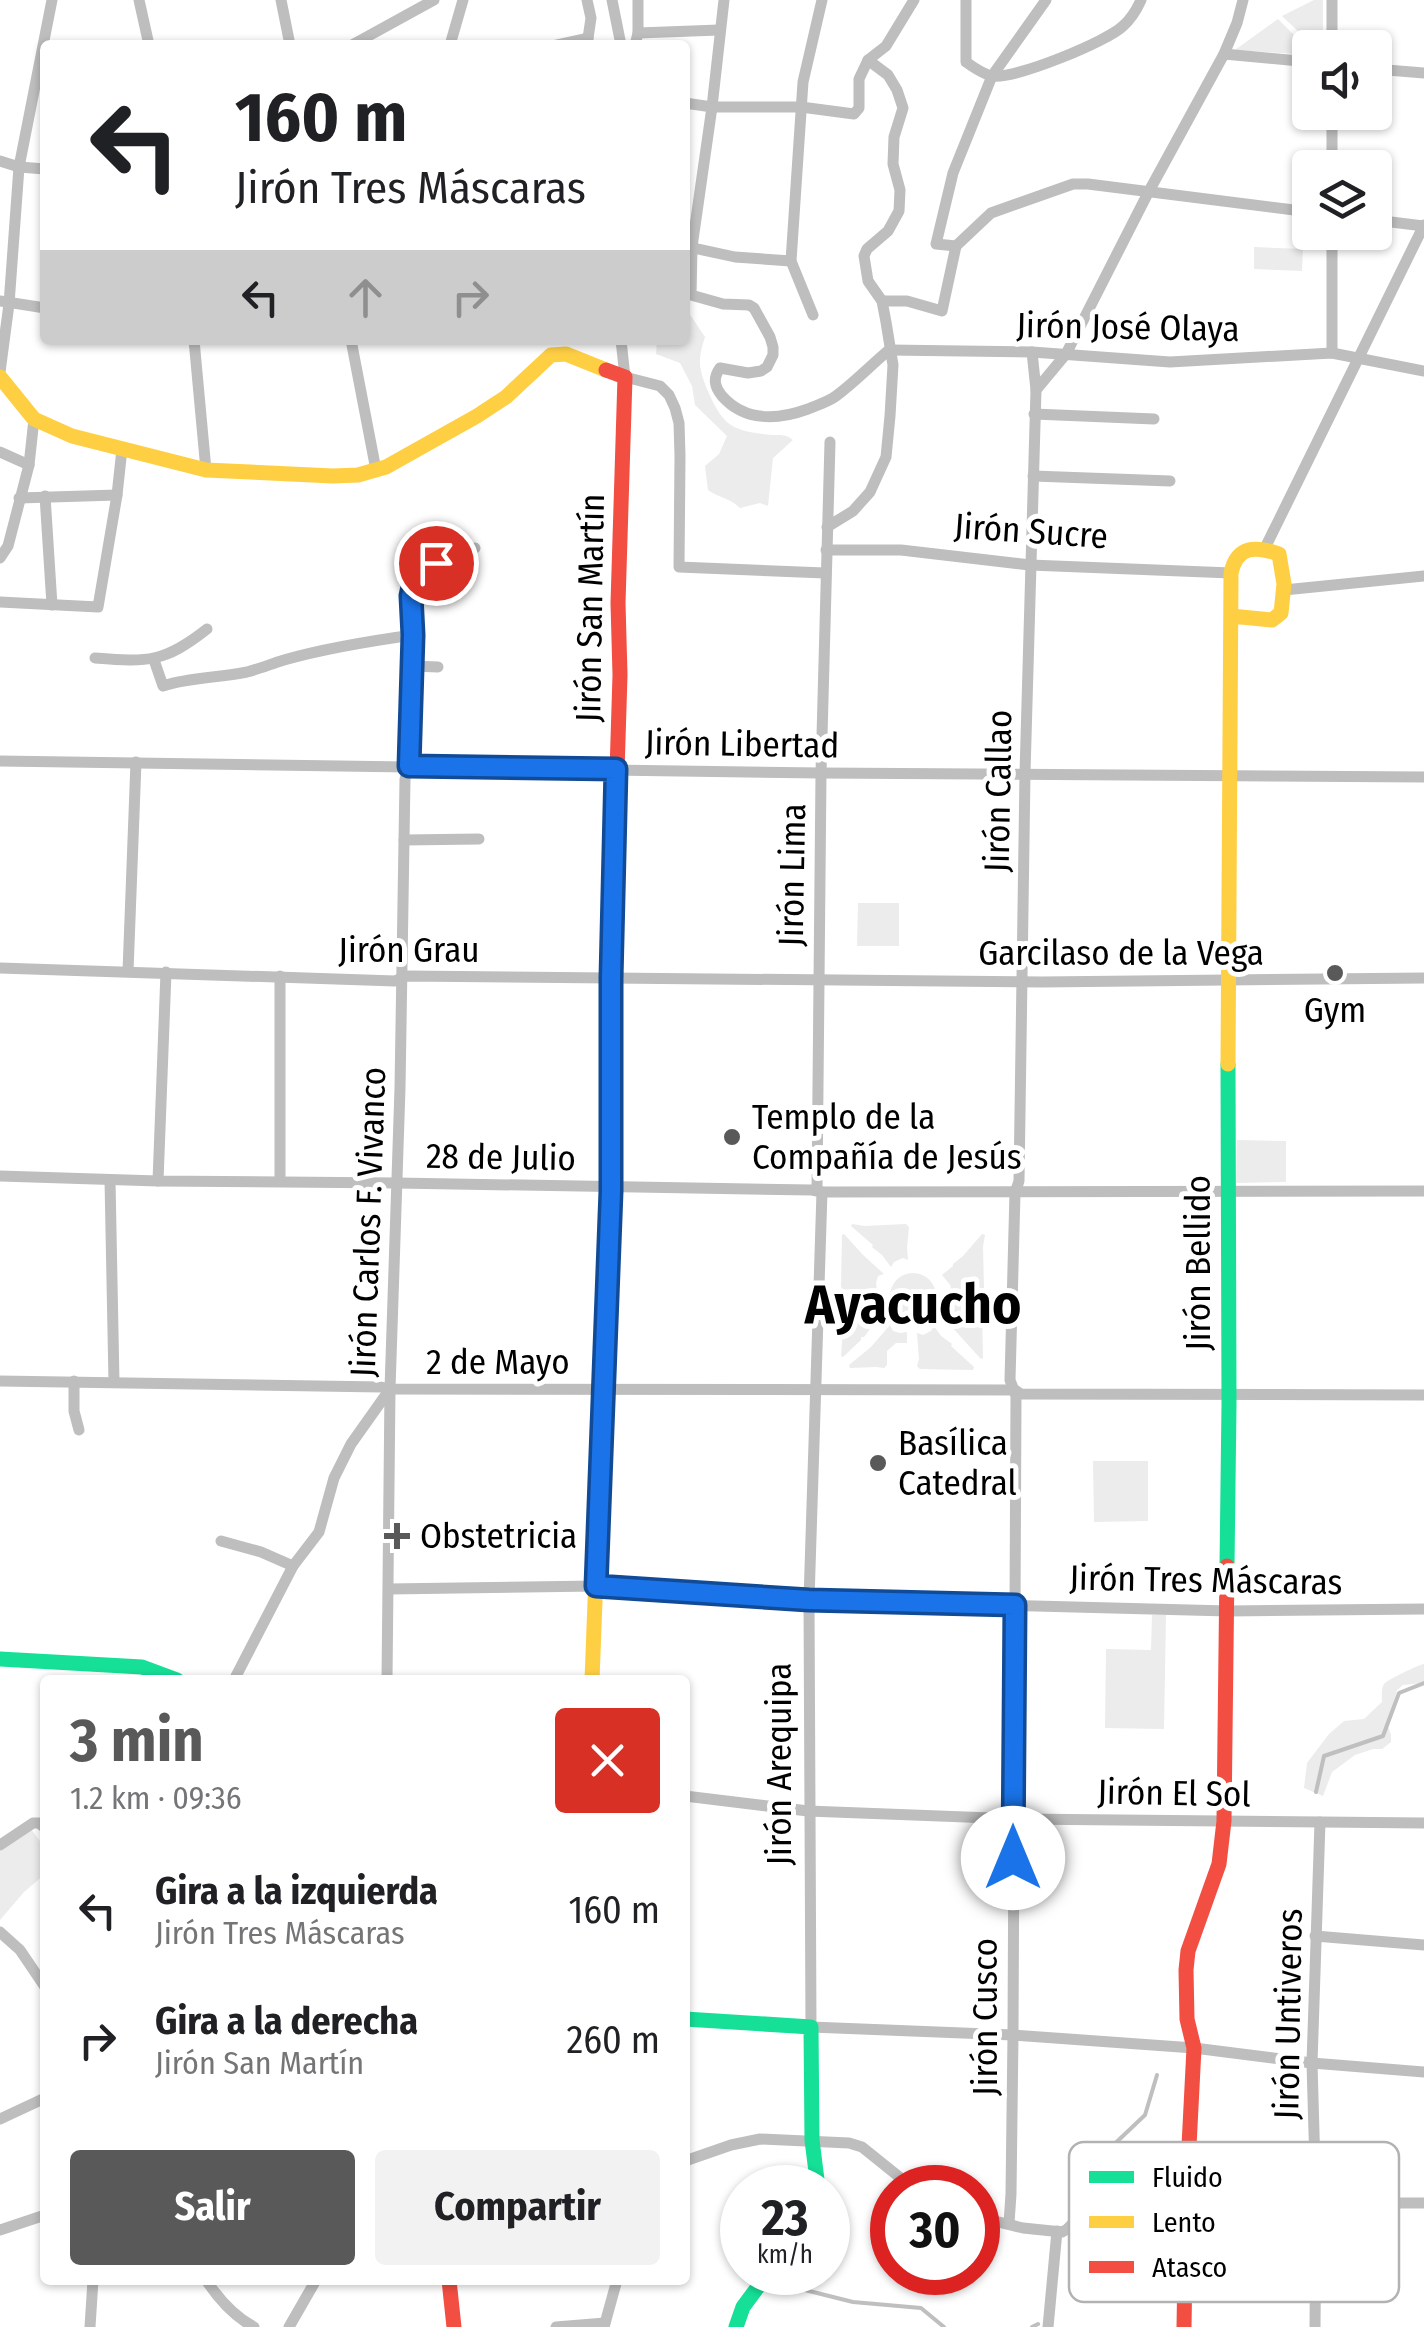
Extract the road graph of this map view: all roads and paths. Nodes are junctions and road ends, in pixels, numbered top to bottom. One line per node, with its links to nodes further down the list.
1 (52, 0): 20 (street)
2 (139, 0): 21 (street)
3 (281, 0): 22 (street)
4 (434, 0): 23 (street)
5 (463, 0): 24 (street)
6 (586, 0): 25 (street)
7 (612, 0): 26 (street)
8 (638, 0): 19 (street)
9 (724, 0): 17 (street)
10 (822, 0): 35 (street)
11 (914, 0): 28 (street)
12 (966, 0): 33 (street)
13 (1046, 0): 33 (street)
14 (1141, 0): 33 (street)
15 (1243, 0): 27 (street)
16 (1332, 0): 18 (street)
17 (719, 30): 19 (street); 36 (street)
18 (1332, 30)
19 (637, 39)
20 (44, 40)
21 (148, 40)
22 (289, 40)
23 (361, 40)
24 (451, 40)
25 (587, 40)
26 (620, 40)
27 (1224, 54): 29 (street); 40 (street)
28 (868, 60): 35 (street); 51 (street)
29 (1292, 60)
30 (40, 63): 38 (street)
31 (1392, 70): 32 (street)
32 (1424, 73)
33 (992, 76): 46 (street)
34 (690, 104): 36 (street)
35 (801, 107): 36 (street); 48 (street)
36 (712, 108): 44 (street)
37 (0, 161): 38 (street)
38 (20, 167): 39 (street); 50 (street)
39 (40, 169)
40 (1148, 193): 41 (street); 46 (street); 59 (street)
41 (1292, 210)
42 (1392, 222): 43 (street)
43 (1424, 226): 61 (street)
44 (690, 240)
45 (690, 246): 48 (street)
46 (956, 246): 51 (street)
47 (1332, 250): 60 (street)
48 (791, 261): 53 (street)
49 (690, 270): 57 (street)
50 (4, 302): 52 (street); 63 (street)
51 (882, 302): 57 (street)
52 (40, 307)
53 (813, 315)
54 (194, 345): 73 (street)
55 (352, 345): 74 (street)
56 (621, 345): 64 (street)
57 (889, 350): 58 (street, Jirón José Olaya); 80 (street)
58 (1032, 352): 59 (street, Jirón José Olaya); 65 (street, Jirón Callao)
59 (1066, 354): 60 (street, Jirón José Olaya); 65 (street)
60 (1332, 354): 61 (street, Jirón José Olaya)
61 (1359, 359): 62 (street, Jirón José Olaya); 82 (street)
62 (1424, 371)
63 (0, 375): 68 (street)
64 (625, 377): 74 (street); 87 (street); 102 (street, Jirón San Martín)
65 (1036, 390): 66 (street, Jirón Callao)
66 (1034, 414): 67 (street); 75 (street, Jirón Callao)
67 (1154, 419)
68 (34, 420): 70 (street); 72 (street)
69 (830, 442): 80 (street, Jirón Lima)
70 (122, 449): 73 (street); 77 (street)
71 (0, 452): 72 (street)
72 (29, 465): 79 (street)
73 (206, 470): 74 (street)
74 (376, 470)
75 (1032, 476): 76 (street); 85 (street, Jirón Callao)
76 (1170, 480)
77 (117, 495): 78 (street); 91 (street)
78 (45, 496): 79 (street); 91 (street)
79 (20, 498): 84 (street)
80 (827, 526): 83 (street, Jirón Lima)
81 (475, 548): 94 (street, Jirón Carlos F. Vivanco)
82 (1265, 548): 86 (street); 89 (street)
83 (826, 550): 85 (street, Jirón Sucre); 87 (street, Jirón Lima)
84 (0, 558)
85 (1030, 564): 86 (street, Jirón Sucre); 104 (street, Jirón Callao)
86 (1231, 572): 92 (street, Jirón Bellido)
87 (825, 573): 103 (street, Jirón Lima)
88 (1424, 576): 89 (street)
89 (1284, 590): 92 (street)
90 (0, 602): 91 (street)
91 (52, 606)
92 (1231, 616): 105 (street, Jirón Bellido)
93 (207, 629): 96 (street)
94 (413, 635): 96 (street); 97 (street, Jirón Carlos F. Vivanco)
95 (95, 658): 96 (street)
96 (154, 660)
97 (412, 666): 98 (street); 101 (street, Jirón Carlos F. Vivanco)
98 (438, 667)
99 (0, 761): 100 (street, Jirón Libertad)
100 (136, 762): 101 (street, Jirón Libertad); 110 (street)
101 (409, 766): 102 (street, Jirón Libertad); 108 (street, Jirón Carlos F. Vivanco)
102 (616, 769): 103 (street, Jirón Libertad); 113 (street, Jirón San Martín)
103 (822, 773): 104 (street, Jirón Libertad); 116 (street, Jirón Lima)
104 (1025, 773): 105 (street, Jirón Libertad); 118 (street, Jirón Callao)
105 (1229, 777): 106 (street, Jirón Libertad); 117 (street, Jirón Bellido)
106 (1424, 778)
107 (479, 839): 108 (street)
108 (404, 840): 115 (street, Jirón Carlos F. Vivanco)
109 (0, 968): 110 (street, Jirón Grau)
110 (128, 971): 111 (street, Jirón Grau)
111 (166, 972): 112 (street, Jirón Grau); 122 (street)
112 (280, 976): 115 (street, Jirón Grau); 121 (street)
113 (611, 978): 115 (street, Jirón Grau); 116 (street, Jirón Grau); 124 (street, Jirón San Martín)
114 (1424, 978): 117 (street, Garcilaso de la Vega)
115 (402, 979): 123 (street, Jirón Carlos F. Vivanco)
116 (818, 980): 118 (street, Garcilaso de la Vega); 126 (street, Jirón Lima)
117 (1230, 980): 118 (street, Garcilaso de la Vega); 125 (street, Jirón Bellido)
118 (1022, 981): 128 (street, Jirón Callao)
119 (0, 1176): 120 (street, 28 de Julio)
120 (110, 1180): 122 (street, 28 de Julio); 131 (street)
121 (280, 1181): 122 (street, 28 de Julio); 123 (street, 28 de Julio)
122 (158, 1182)
123 (397, 1182): 124 (street, 28 de Julio); 133 (street, Jirón Carlos F. Vivanco)
124 (611, 1186): 126 (street, 28 de Julio); 134 (street, Jirón San Martín)
125 (1228, 1190): 127 (street, 28 de Julio); 128 (street, 28 de Julio); 136 (street, Jirón Bellido)
126 (819, 1191): 128 (street, 28 de Julio); 132 (street, Jirón Lima)
127 (1424, 1191)
128 (1015, 1193): 135 (street, Jirón Callao)
129 (0, 1380): 130 (street, 2 de Mayo)
130 (74, 1381): 131 (street, 2 de Mayo); 138 (street)
131 (114, 1382): 133 (street, 2 de Mayo)
132 (816, 1388): 134 (street, 2 de Mayo); 135 (street, 2 de Mayo); 143 (street, Jirón Arequipa)
133 (390, 1389): 134 (street, 2 de Mayo); 140 (street); 142 (street, Jirón Carlos F. Vivanco)
134 (605, 1390): 141 (street, Jirón San Martín)
135 (1015, 1390): 136 (street, 2 de Mayo); 144 (street, Jirón Cusco)
136 (1228, 1396): 137 (street, 2 de Mayo); 146 (street, Jirón Bellido)
137 (1424, 1396)
138 (80, 1430)
139 (221, 1541): 140 (street)
140 (293, 1566): 151 (street)
141 (596, 1586): 142 (street, Jirón Tres Máscaras); 143 (street, Jirón Tres Máscaras); 153 (street, Jirón San Martín)
142 (389, 1589): 152 (street, Jirón Carlos F. Vivanco)
143 (809, 1600): 144 (street, Jirón Tres Máscaras); 155 (street, Jirón Arequipa)
144 (1015, 1605): 146 (street, Jirón Tres Máscaras); 156 (street, Jirón Cusco)
145 (1424, 1609): 146 (street, Jirón Tres Máscaras)
146 (1225, 1611): 157 (street, Jirón Bellido)
147 (0, 1659): 150 (street)
148 (0, 1667): 149 (street)
149 (136, 1675)
150 (163, 1675)
151 (237, 1675)
152 (388, 1675)
153 (592, 1675)
154 (690, 1797): 155 (street, Jirón El Sol)
155 (808, 1811): 156 (street, Jirón El Sol); 167 (street, Jirón Arequipa)
156 (1014, 1818): 157 (street, Jirón El Sol); 168 (street, Jirón Cusco)
157 (1224, 1821): 158 (street, Jirón El Sol); 169 (street, Jirón Bellido)
158 (1320, 1822): 159 (street, Jirón El Sol); 163 (street, Jirón Untiveros)
159 (1424, 1823)
160 (40, 1825): 161 (street)
161 (0, 1845)
162 (0, 1932): 165 (street)
163 (1315, 1936): 164 (street); 170 (street, Jirón Untiveros)
164 (1424, 1945)
165 (40, 1980)
166 (690, 2019): 167 (street)
167 (811, 2027): 168 (street); 174 (street, Jirón Arequipa)
168 (1013, 2035): 169 (street); 184 (street, Jirón Cusco)
169 (1194, 2048): 170 (street); 175 (street, Jirón Bellido)
170 (1312, 2063): 171 (street); 176 (street, Jirón Untiveros)
171 (1424, 2072)
172 (40, 2100): 173 (street)
173 (0, 2118)
174 (812, 2140): 177 (street); 178 (street, Jirón Arequipa); 179 (street)
175 (1189, 2142)
176 (1314, 2142)
177 (690, 2159)
178 (815, 2165)
179 (884, 2165)
180 (1399, 2203): 181 (street)
181 (1424, 2203)
182 (40, 2218): 186 (street)
183 (1000, 2222): 184 (street)
184 (1009, 2224): 187 (street)
185 (1069, 2229): 187 (street)
186 (0, 2230)
187 (1056, 2231): 205 (street)
188 (92, 2285): 198 (street)
189 (210, 2285): 199 (street)
190 (313, 2285): 200 (street)
191 (441, 2285): 201 (street)
192 (450, 2285): 202 (street)
193 (616, 2285): 197 (street)
194 (752, 2295): 204 (street)
195 (1184, 2302): 206 (street, Jirón Bellido)
196 (1315, 2302): 207 (street, Jirón Untiveros)
197 (605, 2326): 203 (street)
198 (90, 2327)
199 (254, 2327)
200 (290, 2327)
201 (445, 2327)
202 (454, 2327)
203 (556, 2327)
204 (736, 2327)
205 (1048, 2327)
206 (1184, 2327)
207 (1315, 2327)

